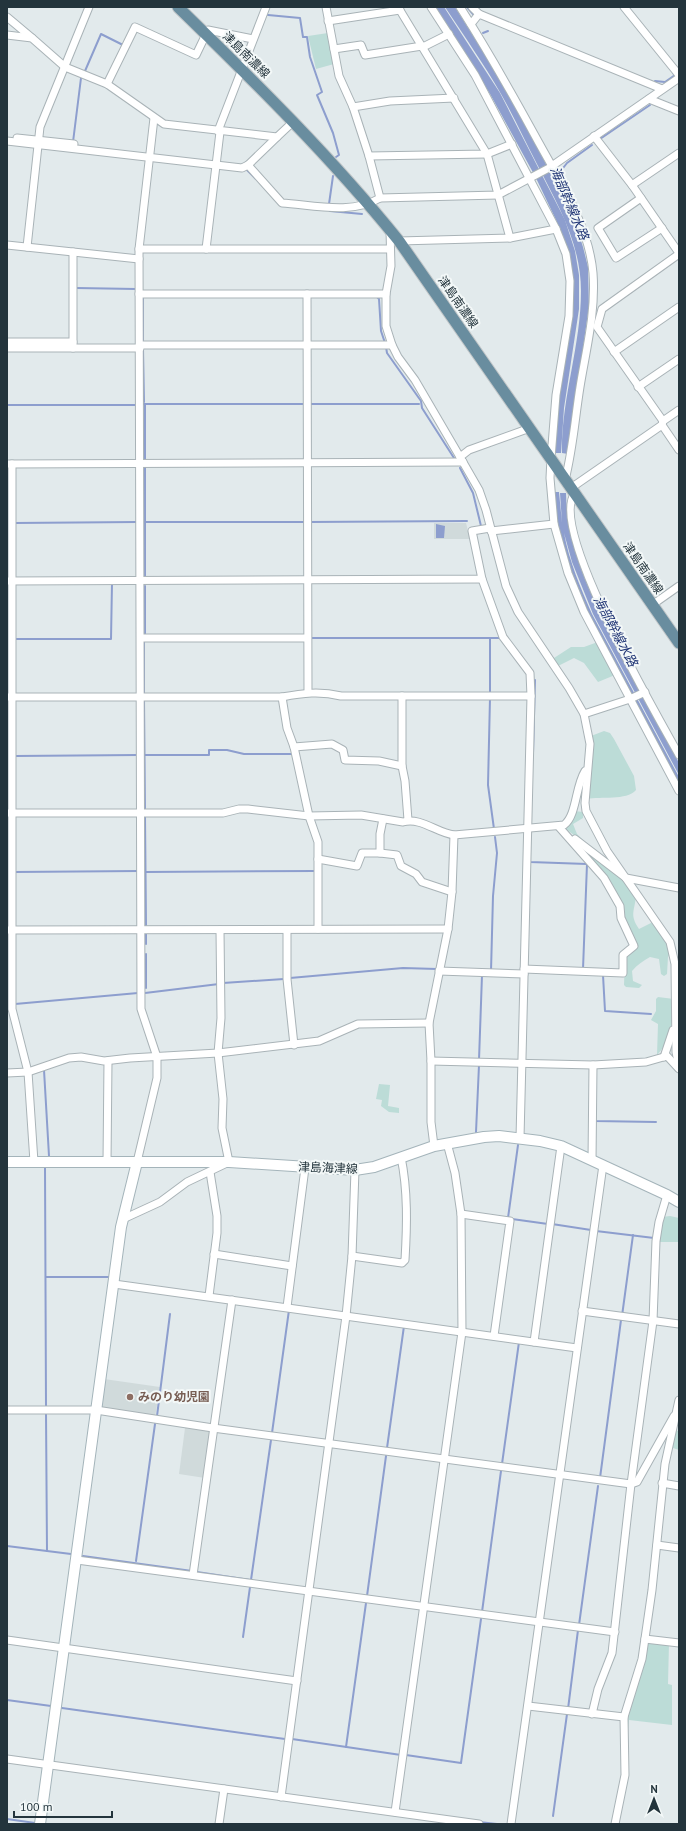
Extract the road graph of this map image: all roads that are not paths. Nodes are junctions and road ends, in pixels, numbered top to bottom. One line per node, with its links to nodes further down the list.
1 (90, 7): 21 (street)
2 (178, 7): 14 (main road, 津島南濃線)
3 (266, 7): 18 (street)
4 (326, 7): 12 (street)
5 (431, 7): 15 (street)
6 (460, 7): 13 (street)
7 (472, 7): 10 (street)
8 (624, 7): 23 (street)
9 (399, 8): 12 (street); 19 (street)
10 (479, 14): 13 (street); 26 (street)
11 (7, 17): 17 (street)
12 (328, 21): 20 (street)
13 (471, 24): 46 (street)
14 (206, 34): 18 (street); 22 (main road, 津島南濃線); 25 (street)
15 (449, 34): 19 (street); 39 (street)
16 (7, 35): 17 (street)
17 (32, 38): 21 (street)
18 (253, 39): 22 (street)
19 (422, 47): 20 (street); 27 (street)
20 (334, 49): 29 (street)
21 (65, 67): 25 (street); 38 (street)
22 (242, 69): 32 (main road, 津島南濃線); 33 (street)
23 (679, 75)
24 (679, 78): 26 (street)
25 (107, 84): 31 (street)
26 (662, 89): 28 (street)
27 (454, 98): 29 (street); 41 (street)
28 (649, 99): 30 (street); 34 (street)
29 (353, 108): 43 (street)
30 (679, 111)
31 (154, 118): 33 (street); 42 (street)
32 (294, 121): 36 (street); 52 (main road, 津島南濃線)
33 (219, 131): 36 (street); 44 (street)
34 (594, 136): 46 (street); 48 (street)
35 (7, 137): 38 (street)
36 (277, 137): 45 (street)
37 (7, 142): 38 (street)
38 (38, 143): 42 (street); 59 (street)
39 (512, 144): 41 (street); 47 (street)
40 (679, 153): 48 (street)
41 (487, 154): 43 (street); 49 (street)
42 (150, 155): 44 (street); 60 (street)
43 (369, 156): 50 (street)
44 (216, 165): 45 (street); 61 (street)
45 (248, 165): 52 (street)
46 (550, 167): 47 (street); 70 (street)
47 (532, 177): 49 (street); 53 (street)
48 (632, 185): 51 (street)
49 (498, 195): 50 (street); 56 (street)
50 (380, 198): 52 (street)
51 (641, 198): 54 (street); 54 (street)
52 (369, 205): 55 (main road, 津島南濃線)
53 (556, 228): 56 (street); 84 (street)
54 (662, 228): 64 (street)
55 (390, 230): 57 (main road, 津島南濃線); 62 (street)
56 (510, 238): 57 (street)
57 (399, 241): 82 (main road, 津島南濃線)
58 (7, 245): 59 (street)
59 (26, 247): 63 (street)
60 (138, 249): 61 (street); 65 (street)
61 (206, 249): 62 (street)
62 (390, 249): 68 (street)
63 (73, 252): 65 (street); 72 (street)
64 (679, 254): 70 (street)
65 (139, 259): 66 (street)
66 (139, 294): 67 (street); 75 (street)
67 (307, 294): 68 (street); 73 (street)
68 (386, 294): 74 (street)
69 (679, 307): 77 (street)
70 (594, 326): 77 (street); 89 (street)
71 (7, 342): 72 (street)
72 (73, 345): 75 (street); 76 (street)
73 (307, 345): 74 (street); 75 (street); 88 (street)
74 (392, 345): 85 (street)
75 (140, 347): 87 (street)
76 (7, 348)
77 (614, 352): 79 (street)
78 (679, 359): 79 (street)
79 (638, 387): 81 (street)
80 (679, 410): 81 (street)
81 (662, 423): 83 (street); 89 (street)
82 (530, 428): 84 (main road, 津島南濃線); 85 (street)
83 (679, 450)
84 (551, 458): 89 (main road, 津島南濃線); 90 (street)
85 (461, 460): 88 (street); 91 (street)
86 (10, 464): 87 (street); 93 (street)
87 (141, 464): 88 (street); 94 (street)
88 (307, 464): 95 (street)
89 (570, 487): 97 (main road, 津島南濃線); 102 (street)
90 (554, 524): 91 (street); 108 (street)
91 (490, 529): 92 (street); 109 (street)
92 (482, 579): 95 (street); 104 (street)
93 (10, 580): 94 (street); 105 (street)
94 (141, 580): 95 (street); 98 (street)
95 (307, 580): 99 (street)
96 (679, 586): 97 (street)
97 (652, 605): 100 (main road, 津島南濃線)
98 (141, 638): 99 (street); 106 (street)
99 (307, 638): 101 (street)
100 (679, 643)
101 (308, 692): 103 (street); 107 (street)
102 (644, 692): 108 (street); 111 (street)
103 (402, 696): 104 (street); 112 (street)
104 (532, 696): 121 (street)
105 (10, 697): 106 (street); 116 (street)
106 (142, 697): 107 (street); 115 (street)
107 (282, 697): 110 (street)
108 (631, 699): 109 (street); 114 (street)
109 (584, 714): 113 (street)
110 (294, 747): 112 (street); 117 (street)
111 (679, 755)
112 (402, 766): 119 (street)
113 (587, 769): 120 (street); 125 (street)
114 (679, 791)
115 (142, 813): 116 (street); 117 (street); 131 (street)
116 (10, 814): 130 (street)
117 (309, 816): 118 (street); 124 (street)
118 (383, 819): 119 (street); 123 (street)
119 (408, 820): 122 (street)
120 (559, 827): 121 (street); 125 (street); 135 (street)
121 (528, 829): 122 (street); 135 (street)
122 (454, 835): 127 (street)
123 (380, 853): 124 (street); 127 (street)
124 (318, 859): 128 (street)
125 (626, 878): 126 (street); 137 (street)
126 (679, 888)
127 (452, 892): 129 (street)
128 (318, 929): 129 (street); 133 (street)
129 (448, 929): 134 (street)
130 (10, 930): 131 (street); 147 (street)
131 (142, 930): 132 (street); 140 (street)
132 (220, 930): 133 (street); 139 (street)
133 (287, 930): 138 (street)
134 (439, 971): 135 (street); 136 (street)
135 (524, 972): 144 (street)
136 (429, 1023): 138 (street); 143 (street)
137 (675, 1024): 141 (street); 146 (street)
138 (294, 1045): 139 (street)
139 (218, 1053): 140 (street); 160 (street)
140 (157, 1057): 142 (street); 158 (street)
141 (664, 1057): 145 (street); 146 (street)
142 (108, 1061): 147 (street); 157 (street)
143 (431, 1061): 144 (street); 151 (street)
144 (522, 1063): 145 (street); 149 (street)
145 (593, 1065): 154 (street)
146 (679, 1068)
147 (28, 1072): 148 (street); 156 (street)
148 (7, 1073)
149 (520, 1138): 150 (main road, 津島海津線); 152 (main road, 津島海津線)
150 (446, 1143): 151 (main road, 津島海津線); 167 (street)
151 (434, 1146): 153 (main road, 津島海津線)
152 (561, 1146): 154 (main road, 津島海津線); 182 (street)
153 (402, 1157): 163 (main road, 津島海津線); 170 (street)
154 (592, 1161): 161 (main road, 津島海津線)
155 (7, 1162): 156 (main road, 津島海津線)
156 (34, 1162): 157 (main road, 津島海津線)
157 (107, 1162): 158 (main road, 津島海津線)
158 (137, 1162): 159 (main road, 津島海津線); 168 (main road)
159 (202, 1162): 160 (main road, 津島海津線); 164 (street)
160 (229, 1162): 162 (main road, 津島海津線); 164 (street)
161 (603, 1165): 165 (main road, 津島海津線); 176 (street)
162 (305, 1168): 163 (main road, 津島海津線); 171 (street)
163 (355, 1170): 170 (street)
164 (208, 1173): 168 (street); 169 (street)
165 (667, 1195): 166 (main road, 津島海津線); 178 (street)
166 (679, 1202)
167 (461, 1214): 180 (street); 181 (street)
168 (123, 1218): 172 (main road)
169 (214, 1254): 171 (street); 173 (street)
170 (352, 1256): 177 (street)
171 (292, 1266): 175 (street)
172 (114, 1284): 173 (street); 186 (main road)
173 (208, 1296): 174 (street)
174 (232, 1300): 175 (street); 188 (street)
175 (287, 1307): 177 (street)
176 (582, 1312): 178 (street); 183 (street)
177 (346, 1316): 180 (street); 189 (street)
178 (653, 1321): 179 (street); 193 (street)
179 (679, 1324)
180 (462, 1332): 181 (street); 190 (street)
181 (494, 1336): 182 (street)
182 (534, 1342): 183 (street)
183 (577, 1348): 191 (street)
184 (679, 1400): 187 (street)
185 (7, 1410): 186 (street)
186 (96, 1410): 188 (street); 197 (main road)
187 (674, 1416): 192 (street); 193 (street)
188 (213, 1428): 189 (street); 198 (street)
189 (329, 1444): 190 (street); 199 (street)
190 (444, 1460): 191 (street); 200 (street)
191 (560, 1476): 193 (street); 201 (street)
192 (662, 1482): 194 (street); 195 (street)
193 (631, 1484): 202 (street)
194 (679, 1486)
195 (657, 1545): 196 (street); 203 (street)
196 (679, 1548)
197 (77, 1560): 198 (street); 206 (main road)
198 (193, 1576): 199 (street)
199 (308, 1591): 200 (street); 207 (street)
200 (424, 1607): 201 (street); 215 (street)
201 (539, 1623): 202 (street); 208 (street)
202 (615, 1632): 209 (street)
203 (645, 1639): 205 (street); 210 (street)
204 (7, 1640): 206 (street)
205 (679, 1643)
206 (65, 1648): 207 (street); 212 (main road)
207 (297, 1681): 214 (street)
208 (528, 1706): 209 (street); 220 (street)
209 (592, 1714): 210 (street)
210 (624, 1717): 221 (street)
211 (7, 1759): 212 (street)
212 (49, 1765): 213 (street); 217 (main road)
213 (224, 1789): 214 (street); 218 (street)
214 (281, 1797): 215 (street)
215 (395, 1812): 216 (street)
216 (426, 1820): 219 (street)
217 (40, 1824)
218 (219, 1824)
219 (480, 1824)
220 (512, 1824)
221 (615, 1824)

